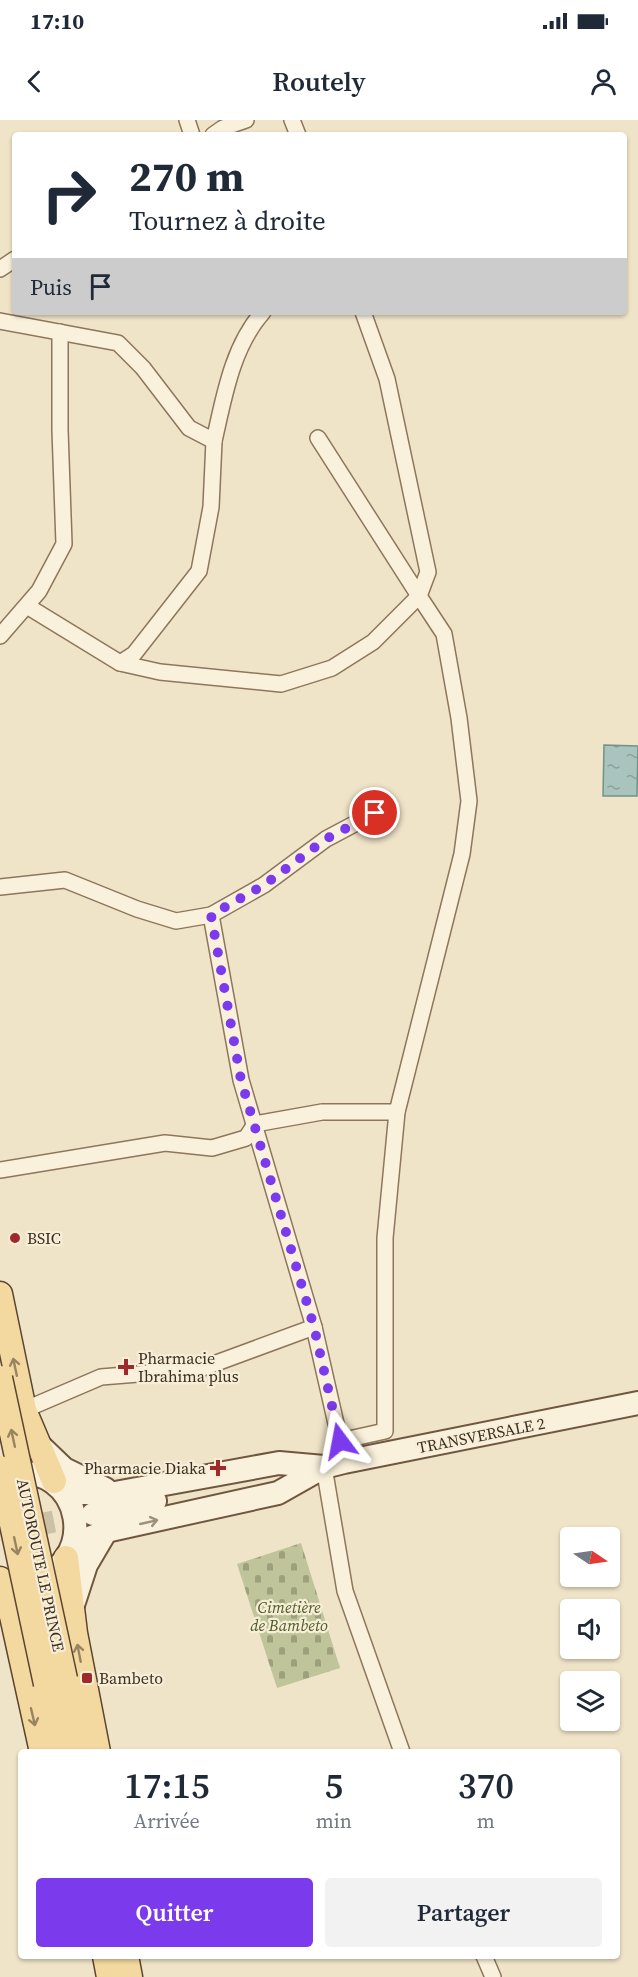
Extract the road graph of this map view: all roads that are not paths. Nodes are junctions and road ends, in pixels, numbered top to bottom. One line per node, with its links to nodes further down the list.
1 (246, 120): 2 (street)
2 (217, 132)
3 (260, 315): 8 (street)
4 (364, 315): 9 (street)
5 (0, 321): 6 (street)
6 (60, 332): 8 (street); 10 (street)
7 (318, 438): 9 (street)
8 (214, 441): 12 (street)
9 (419, 596): 12 (street); 16 (street)
10 (27, 606): 11 (street); 12 (street)
11 (0, 636)
12 (120, 663)
13 (375, 813): 15 (street)
14 (0, 887): 15 (street)
15 (211, 915): 17 (street)
16 (397, 1112): 17 (street); 25 (street)
17 (255, 1124): 18 (street); 20 (street)
18 (0, 1170)
19 (0, 1294): 23 (main road, one-way to 19)
20 (314, 1327): 23 (street); 25 (street)
21 (0, 1378): 35 (main road, AUTOROUTE LE PRINCE, one-way to 21, bridge)
22 (638, 1403): 25 (main road, TRANSVERSALE 2)
23 (24, 1410): 24 (main road)
24 (36, 1442): 28 (main road); 29 (main road)
25 (336, 1457): 29 (main road, TRANSVERSALE 2); 30 (main road, TRANSVERSALE 2); 40 (street)
26 (0, 1468): 35 (main road, AUTOROUTE LE PRINCE, one-way to 35, bridge)
27 (0, 1476): 28 (main road, TRANSVERSALE 2)
28 (60, 1487): 29 (main road, TRANSVERSALE 2); 31 (main road)
29 (115, 1493)
30 (100, 1523): 31 (main road, TRANSVERSALE 2); 34 (main road)
31 (69, 1552): 32 (main road, TRANSVERSALE 2); 34 (main road)
32 (0, 1578): 33 (main road)
33 (6, 1609): 36 (main road, one-way to 36)
34 (71, 1610): 39 (main road, one-way to 34)
35 (56, 1682): 37 (main road, AUTOROUTE LE PRINCE); 38 (main road, AUTOROUTE LE PRINCE)
36 (41, 1749)
37 (61, 1749)
38 (81, 1749)
39 (97, 1749)
40 (401, 1749)
41 (106, 1959): 44 (main road)
42 (127, 1959): 45 (main road)
43 (485, 1959): 46 (street)
44 (109, 1977)
45 (130, 1977)
46 (493, 1977)

